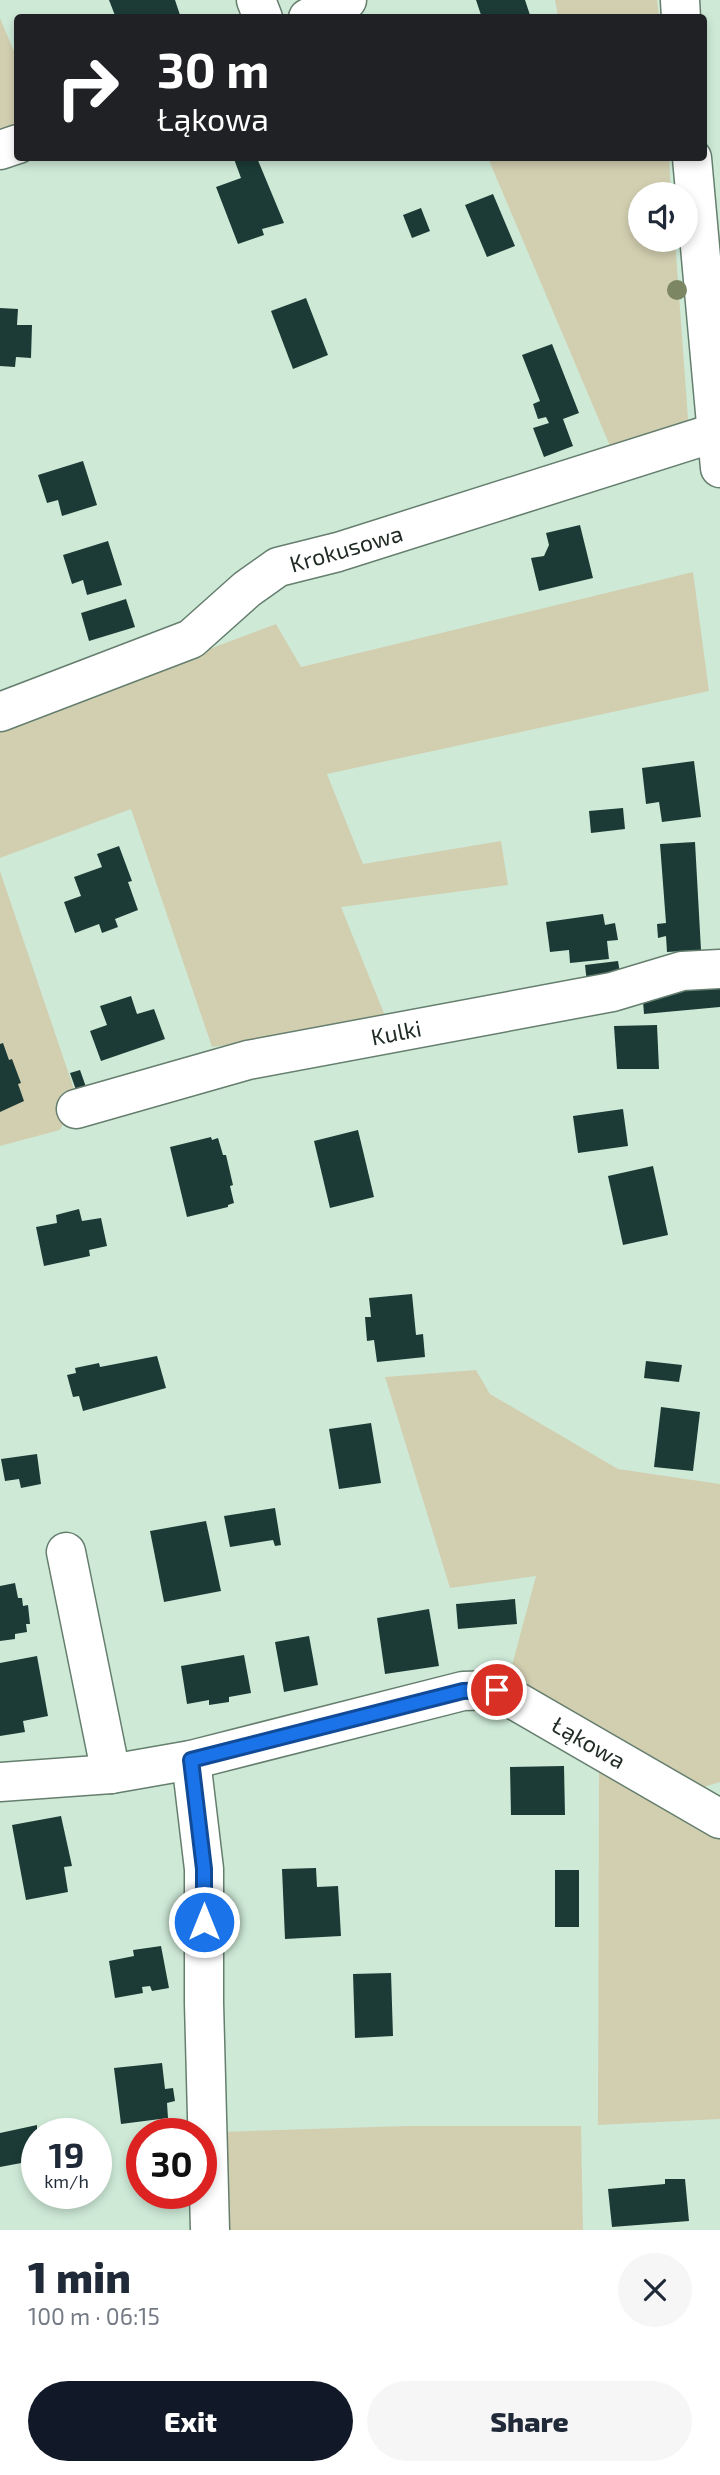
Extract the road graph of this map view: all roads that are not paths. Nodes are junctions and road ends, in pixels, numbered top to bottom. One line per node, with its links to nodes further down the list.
1 (347, 0): 2 (street)
2 (317, 14)
3 (692, 161): 4 (street)
4 (718, 450): 5 (street, Krokusowa)
5 (0, 712)
6 (720, 969): 7 (street, Kulki)
7 (76, 1110)
8 (66, 1552): 10 (street)
9 (191, 1760): 10 (street, Łąkowa); 12 (street, Łąkowa); 13 (street)
10 (111, 1774): 11 (street, Łąkowa)
11 (0, 1782)
12 (720, 1819)
13 (210, 2230)

